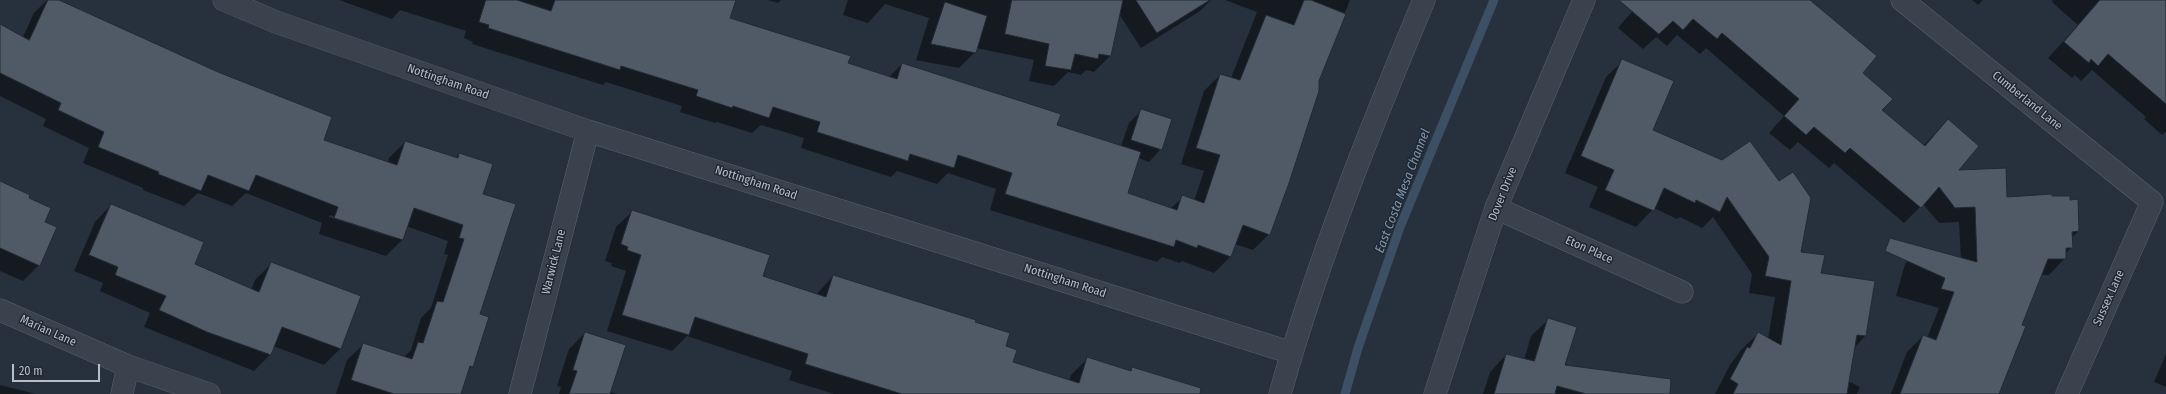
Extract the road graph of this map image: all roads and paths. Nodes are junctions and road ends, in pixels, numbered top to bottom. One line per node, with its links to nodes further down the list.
1 (224, 0): 5 (street, Nottingham Road)
2 (1424, 0): 10 (street)
3 (1584, 0): 7 (street, Dover Drive)
4 (1902, 0): 6 (street, Cumberland Lane)
5 (588, 131): 10 (street, Nottingham Road); 14 (street, Warwick Lane)
6 (2152, 202): 17 (street, Sussex Lane)
7 (1496, 208): 8 (street, Eton Place); 16 (street, Dover Drive)
8 (1682, 292)
9 (0, 310): 11 (street, Marian Lane)
10 (1292, 353): 15 (street)
11 (128, 366): 12 (street); 13 (street, Marian Lane)
12 (122, 394)
13 (209, 394)
14 (520, 394)
15 (1280, 394)
16 (1435, 394)
17 (2066, 394)

